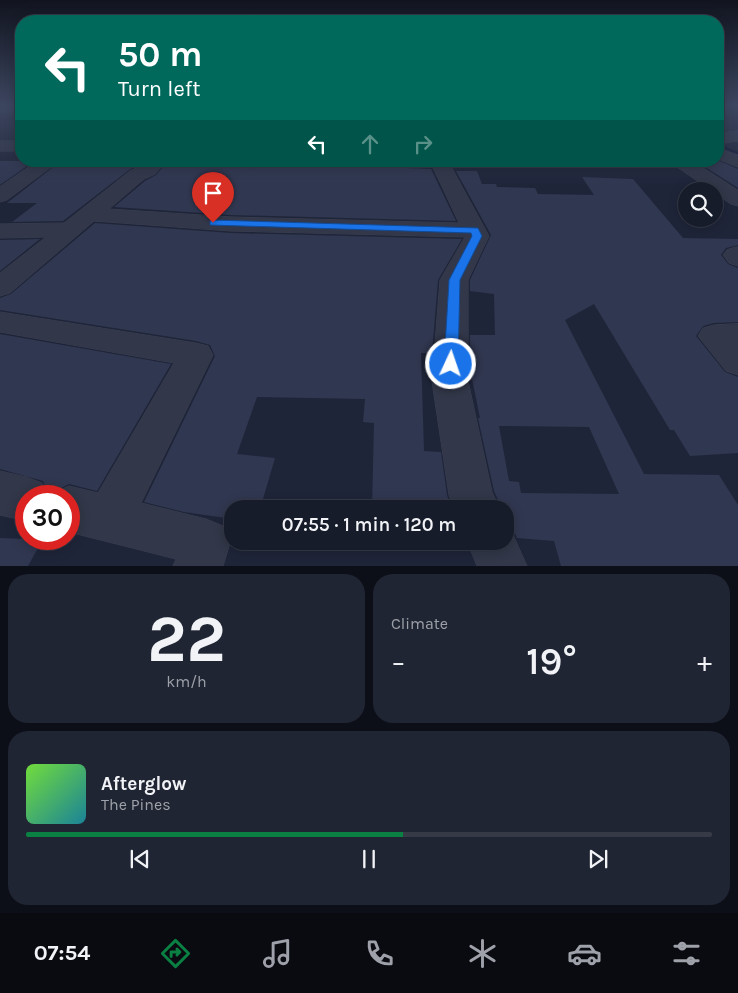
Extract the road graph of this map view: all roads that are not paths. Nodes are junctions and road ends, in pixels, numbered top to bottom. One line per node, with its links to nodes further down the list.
1 (738, 136): 2 (street)
2 (724, 139)
3 (724, 143): 6 (street)
4 (0, 146): 5 (street)
5 (15, 146)
6 (738, 150)
7 (724, 156): 8 (street)
8 (738, 162)
9 (41, 167): 13 (street)
10 (151, 167): 15 (street)
11 (442, 167): 17 (street)
12 (688, 167): 14 (street)
13 (0, 196)
14 (738, 200)
15 (89, 214): 16 (street); 17 (street)
16 (70, 230): 18 (street); 19 (street)
17 (474, 230): 25 (street)
18 (0, 231)
19 (0, 287)
20 (0, 322): 26 (street)
21 (738, 335): 22 (street)
22 (738, 362)
23 (0, 493): 24 (street)
24 (15, 496)
25 (473, 500)
26 (89, 514): 28 (street)
27 (495, 550): 29 (street)
28 (198, 566)
29 (502, 566)

